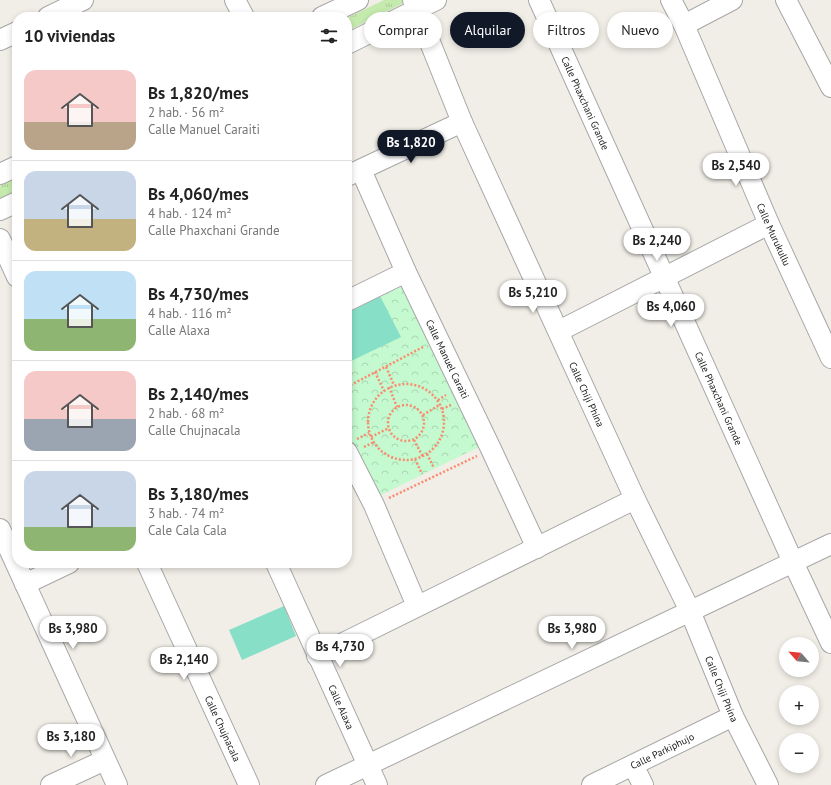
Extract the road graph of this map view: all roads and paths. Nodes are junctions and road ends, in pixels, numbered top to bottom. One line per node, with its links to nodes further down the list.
1 (83, 0): 10 (street)
2 (235, 0): 11 (street)
3 (358, 0): 12 (street)
4 (436, 0): 9 (street)
5 (539, 0): 28 (street, Calle Phaxchani Grande)
6 (671, 0): 13 (street, Calle Murukullu)
7 (732, 0): 13 (street)
8 (786, 0): 17 (street)
9 (415, 5): 16 (street); 18 (street, Calle Chiji Phina)
10 (58, 12)
11 (241, 12)
12 (333, 12)
13 (684, 25): 24 (street, Calle Murukullu)
14 (12, 34): 15 (street)
15 (0, 40)
16 (352, 41)
17 (830, 80)
18 (462, 122): 20 (street); 30 (street, Calle Chiji Phina)
19 (12, 168): 21 (street)
20 (354, 173): 27 (street, Calle Manuel Caraiti)
21 (0, 174)
22 (12, 204): 23 (street)
23 (0, 210)
24 (769, 224): 28 (street); 32 (street, Calle Murukullu)
25 (0, 239): 26 (street)
26 (12, 266)
27 (406, 272): 29 (street); 31 (street, Calle Manuel Caraiti)
28 (665, 276): 30 (street); 60 (street, Calle Phaxchani Grande)
29 (352, 299)
30 (559, 331): 54 (street, Calle Chiji Phina)
31 (438, 341): 33 (path); 47 (street, Calle Manuel Caraiti)
32 (831, 358)
33 (386, 367): 34 (path); 36 (path)
34 (375, 372): 35 (path); 38 (path)
35 (352, 384)
36 (394, 385): 37 (path); 39 (path)
37 (389, 387): 38 (path); 40 (path)
38 (384, 391): 43 (path)
39 (441, 404): 41 (path); 49 (path)
40 (398, 407): 41 (path); 42 (path)
41 (423, 415): 45 (path)
42 (388, 428): 44 (path); 45 (path)
43 (369, 433): 44 (path); 46 (path)
44 (371, 437): 51 (path)
45 (414, 440): 50 (path)
46 (352, 445)
47 (491, 449): 55 (path); 58 (street, Calle Manuel Caraiti)
48 (352, 454): 55 (street)
49 (427, 454): 50 (path); 52 (path)
50 (423, 457): 51 (path)
51 (416, 459): 53 (path)
52 (434, 468)
53 (422, 474)
54 (635, 499): 58 (street); 67 (street, Calle Chiji Phina)
55 (374, 506): 66 (street)
56 (0, 529): 59 (street)
57 (831, 544): 60 (street)
58 (537, 548): 66 (street)
59 (12, 555)
60 (793, 562): 67 (street); 68 (street, Calle Phaxchani Grande)
61 (18, 568): 65 (street)
62 (59, 568): 65 (street)
63 (149, 568): 76 (street, Calle Chujnacala)
64 (278, 568): 69 (street, Calle Alaxa)
65 (25, 584): 71 (street)
66 (417, 606): 69 (street)
67 (690, 611): 70 (street, Calle Chiji Phina); 72 (street)
68 (831, 643)
69 (317, 656): 72 (street, Calle Alaxa)
70 (733, 716): 73 (street, Calle Parkiphujo); 81 (street, Calle Chiji Phina)
71 (105, 760): 74 (street); 75 (street)
72 (368, 765): 77 (street); 78 (street, Calle Alaxa)
73 (633, 765): 79 (street, Calle Parkiphujo); 80 (street)
74 (51, 785)
75 (117, 785)
76 (249, 785)
77 (326, 785)
78 (377, 785)
79 (592, 785)
80 (643, 785)
81 (768, 785)

